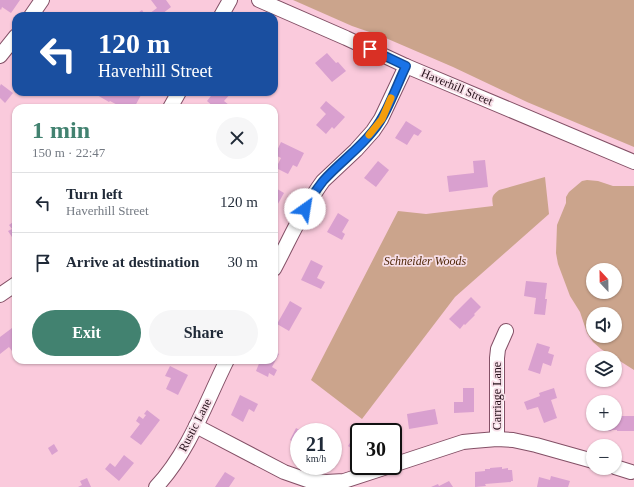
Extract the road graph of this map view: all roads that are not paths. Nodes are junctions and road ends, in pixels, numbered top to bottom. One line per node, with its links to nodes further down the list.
1 (42, 0): 4 (street)
2 (230, 0): 5 (street)
3 (259, 0): 8 (street, Haverhill Street)
4 (34, 12)
5 (223, 12)
6 (12, 41): 7 (street)
7 (0, 56)
8 (406, 66): 9 (street, Haverhill Street); 10 (street)
9 (634, 162)
10 (278, 261)
11 (12, 287): 12 (street)
12 (0, 295)
13 (506, 331): 16 (street, Carriage Lane)
14 (225, 364): 15 (street, Rustic Lane)
15 (196, 426): 21 (street); 22 (street, Rustic Lane)
16 (497, 439): 17 (street); 18 (street)
17 (586, 459)
18 (402, 462)
19 (622, 469): 20 (street)
20 (631, 472)
21 (360, 475)
22 (156, 487)

